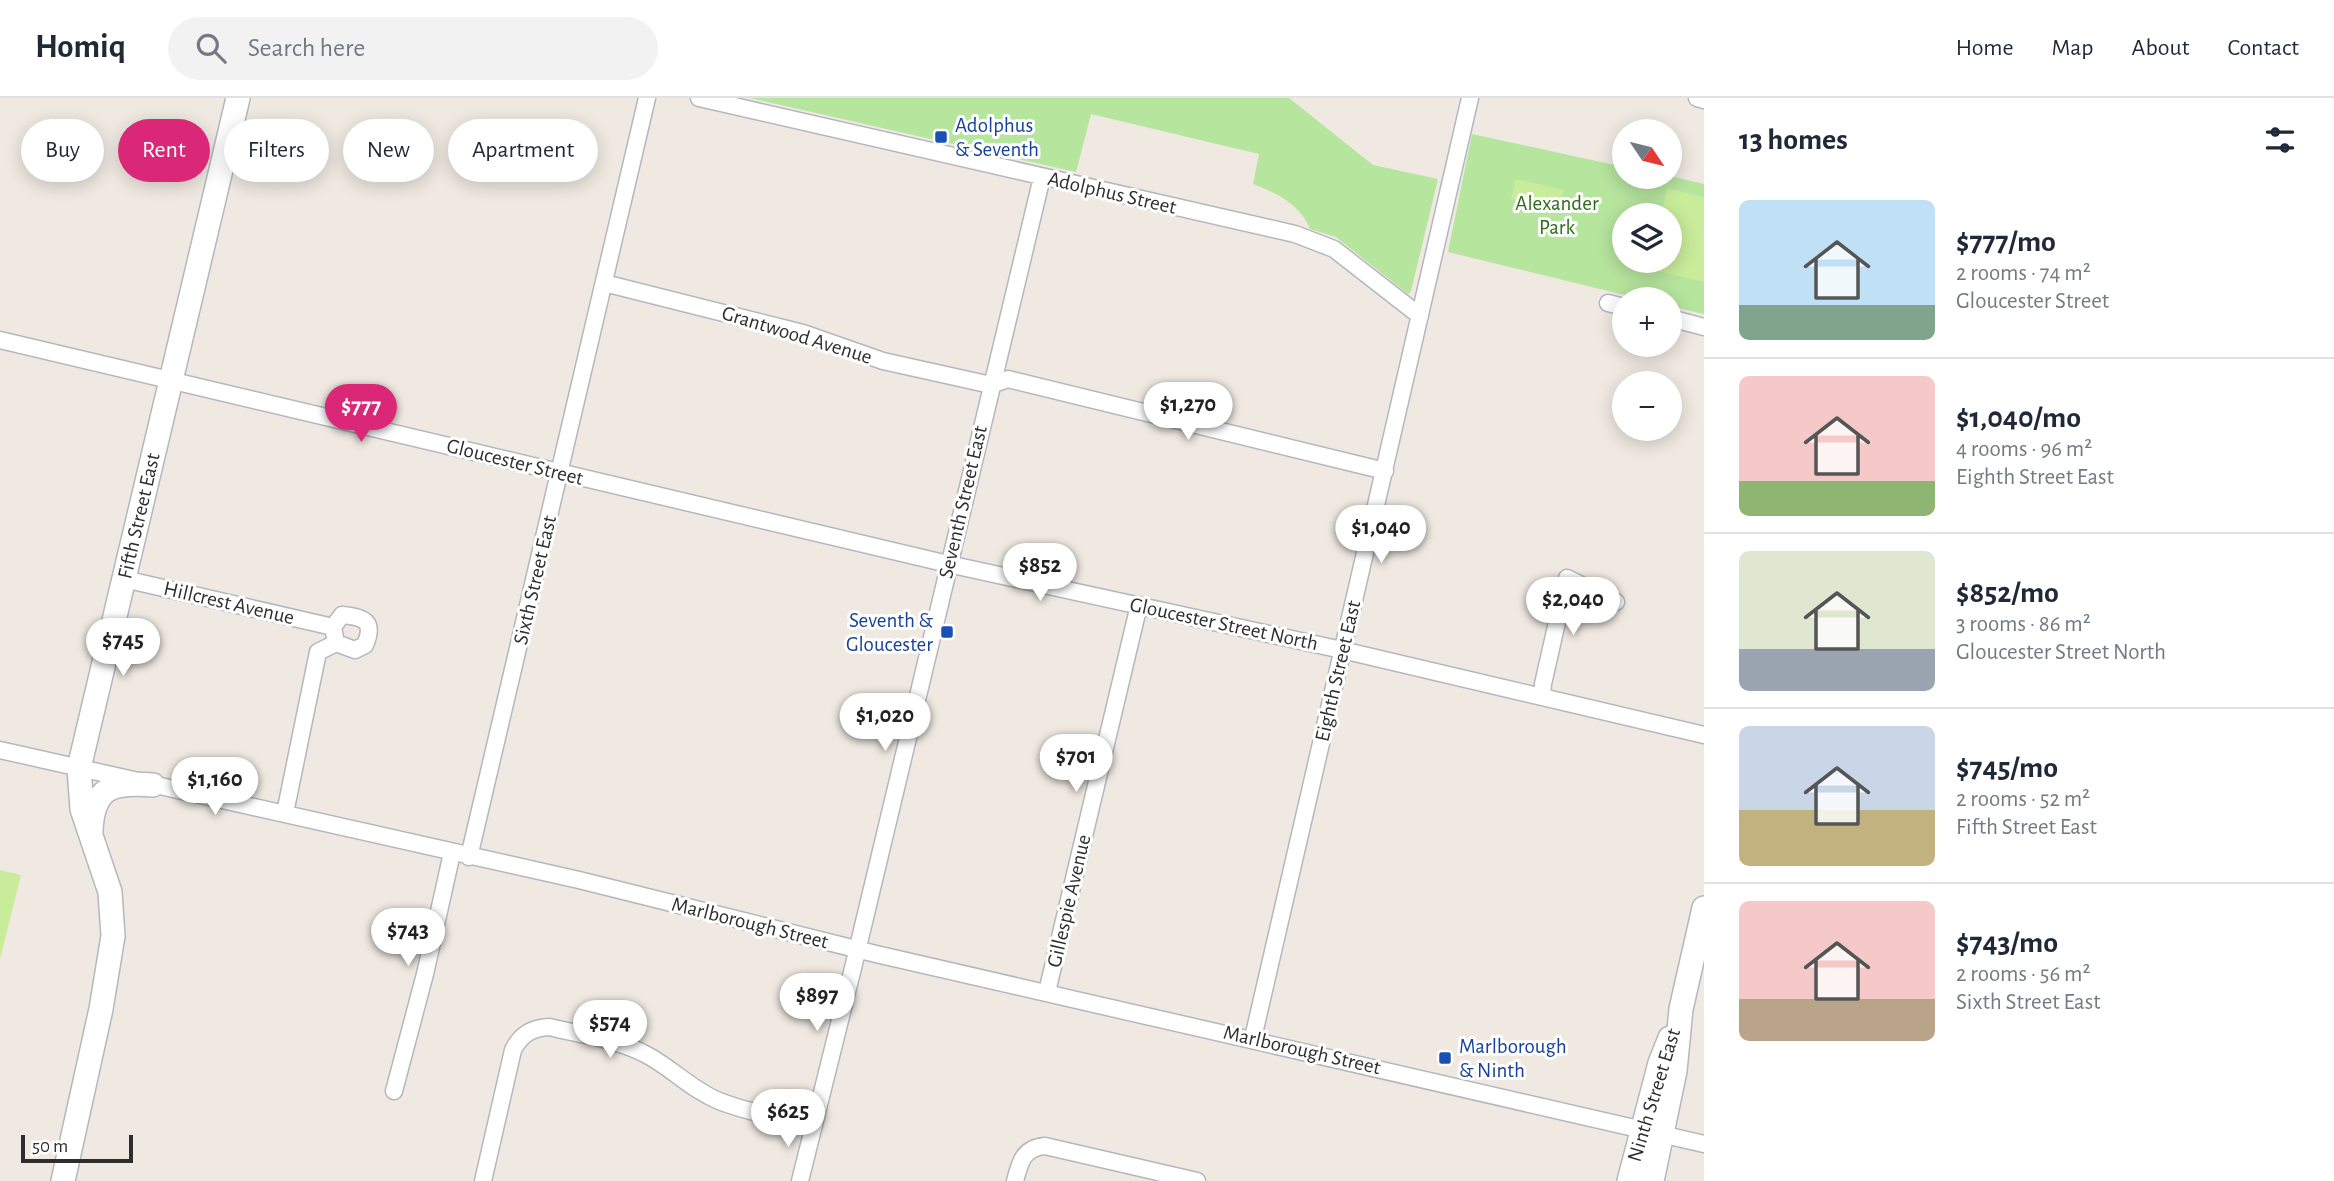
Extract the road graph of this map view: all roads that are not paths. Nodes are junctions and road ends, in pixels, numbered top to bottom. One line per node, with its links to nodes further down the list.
1 (238, 98): 13 (street, Fifth Street East)
2 (647, 98): 8 (street, Sixth Street East)
3 (699, 98): 7 (street, Adolphus Street)
4 (1470, 98): 9 (street, Eighth Street East)
5 (1697, 98): 6 (street)
6 (1704, 100)
7 (1042, 177): 9 (street, Adolphus Street); 14 (street, Seventh Street East)
8 (604, 283): 14 (street, Grantwood Avenue); 16 (street, Sixth Street East)
9 (1420, 316): 15 (street, Eighth Street East)
10 (1682, 321): 11 (street)
11 (1704, 327)
12 (0, 340): 13 (street, Gloucester Street)
13 (170, 381): 16 (street, Gloucester Street); 18 (street, Fifth Street East)
14 (991, 385): 15 (street, Grantwood Avenue); 17 (street, Seventh Street East)
15 (1385, 471): 21 (street, Eighth Street East)
16 (559, 474): 17 (street, Gloucester Street); 30 (street, Sixth Street East)
17 (948, 564): 20 (street, Gloucester Street North); 32 (street, Seventh Street East)
18 (124, 579): 25 (street, Fifth Street East); 27 (street, Hillcrest Avenue)
19 (1616, 602): 22 (street)
20 (1139, 605): 21 (street, Gloucester Street North); 33 (street, Gillespie Avenue)
21 (1342, 650): 22 (street, Gloucester Street North); 34 (street, Eighth Street East)
22 (1542, 697): 23 (street, Gloucester Street North)
23 (1704, 735)
24 (0, 750): 25 (street, Marlborough Street)
25 (79, 768): 26 (street, Marlborough Street); 28 (street, Fifth Street East)
26 (153, 785): 27 (street, Marlborough Street); 28 (street)
27 (285, 813): 29 (street, Marlborough Street)
28 (91, 831): 39 (street, Fifth Street East)
29 (452, 853): 30 (street, Marlborough Street); 35 (street)
30 (469, 857): 32 (street, Marlborough Street)
31 (1704, 908): 37 (street, Ninth Street East)
32 (857, 950): 33 (street, Marlborough Street); 36 (street, Seventh Street East)
33 (1047, 992): 34 (street, Marlborough Street)
34 (1253, 1038): 37 (street, Marlborough Street)
35 (394, 1091)
36 (813, 1126): 40 (street); 41 (street, Seventh Street East)
37 (1653, 1131): 38 (street, Marlborough Street); 44 (street, Ninth Street East); 45 (street, Ninth Street East)
38 (1704, 1144)
39 (63, 1181)
40 (484, 1181)
41 (800, 1181)
42 (1015, 1181): 43 (street)
43 (1197, 1181)
44 (1629, 1181)
45 (1652, 1181)

